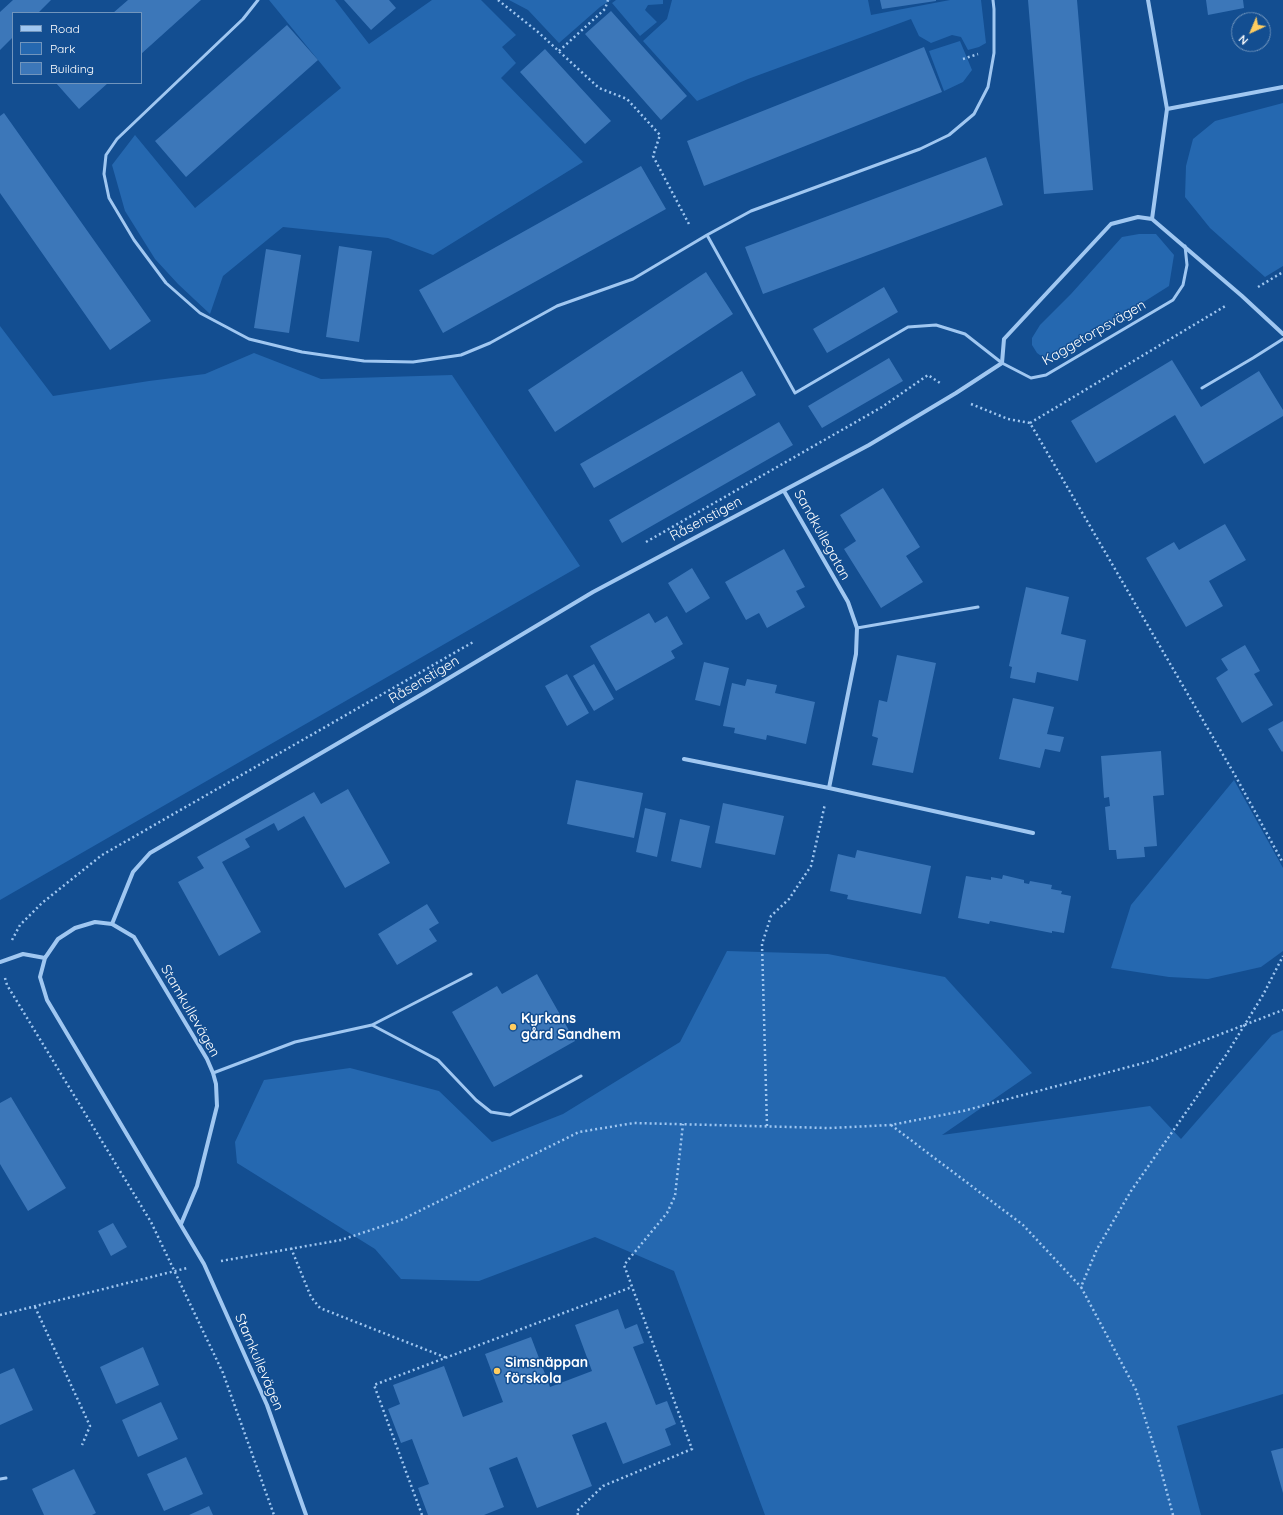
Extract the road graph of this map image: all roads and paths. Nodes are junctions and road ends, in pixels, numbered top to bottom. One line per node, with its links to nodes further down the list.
1 (258, 0): 11 (lane)
2 (498, 0): 6 (path)
3 (608, 0): 6 (path)
4 (993, 0): 10 (lane)
5 (1148, 0): 8 (street)
6 (558, 51): 11 (path)
7 (1283, 87): 8 (street)
8 (1167, 109): 9 (street)
9 (1152, 218): 12 (street); 17 (street)
10 (707, 235): 11 (lane); 17 (lane, Kaggetorpsvägen)
11 (698, 240)
12 (1185, 246): 14 (street); 17 (lane, Kaggetorpsvägen)
13 (1283, 272): 14 (path)
14 (1242, 296): 15 (street); 20 (path)
15 (1283, 334)
16 (1283, 339): 18 (lane)
17 (1002, 363): 19 (street, Sandkullegatan)
18 (1202, 388)
19 (956, 393): 20 (path); 21 (street, Sandkullegatan); 22 (path)
20 (1030, 423): 29 (path)
21 (784, 492): 24 (street, Sandkullegatan); 30 (street, Råsenstigen)
22 (642, 544)
23 (978, 607): 24 (lane)
24 (857, 628): 27 (street, Sandkullegatan)
25 (477, 639): 33 (path)
26 (684, 759): 27 (street)
27 (829, 788): 28 (street); 42 (path)
28 (1034, 833)
29 (1283, 863)
30 (112, 924): 32 (street, Stamkullevägen); 38 (street, Stamkullevägen)
31 (1283, 956): 36 (path)
32 (45, 958): 33 (street); 43 (street, Stamkullevägen)
33 (0, 962): 46 (path)
34 (471, 974): 37 (lane)
35 (1283, 1010): 36 (path)
36 (1245, 1024): 41 (path); 48 (path)
37 (372, 1025): 38 (lane); 39 (lane)
38 (213, 1073): 43 (street, Stamkullevägen)
39 (581, 1076)
40 (683, 1124): 42 (path); 44 (path); 47 (path)
41 (891, 1125): 42 (path); 48 (path)
42 (767, 1126)
43 (181, 1224): 45 (street, Stamkullevägen)
44 (291, 1248): 45 (path); 51 (path)
45 (204, 1264): 46 (path); 56 (street, Stamkullevägen)
46 (174, 1271): 49 (path); 55 (path)
47 (632, 1287): 51 (path); 58 (path)
48 (1081, 1287): 59 (path)
49 (35, 1307): 50 (path); 52 (path)
50 (0, 1316)
51 (446, 1358): 57 (path)
52 (82, 1445)
53 (6, 1478): 54 (lane)
54 (0, 1479)
55 (274, 1515)
56 (306, 1515)
57 (422, 1515)
58 (578, 1515)
59 (1173, 1515)

